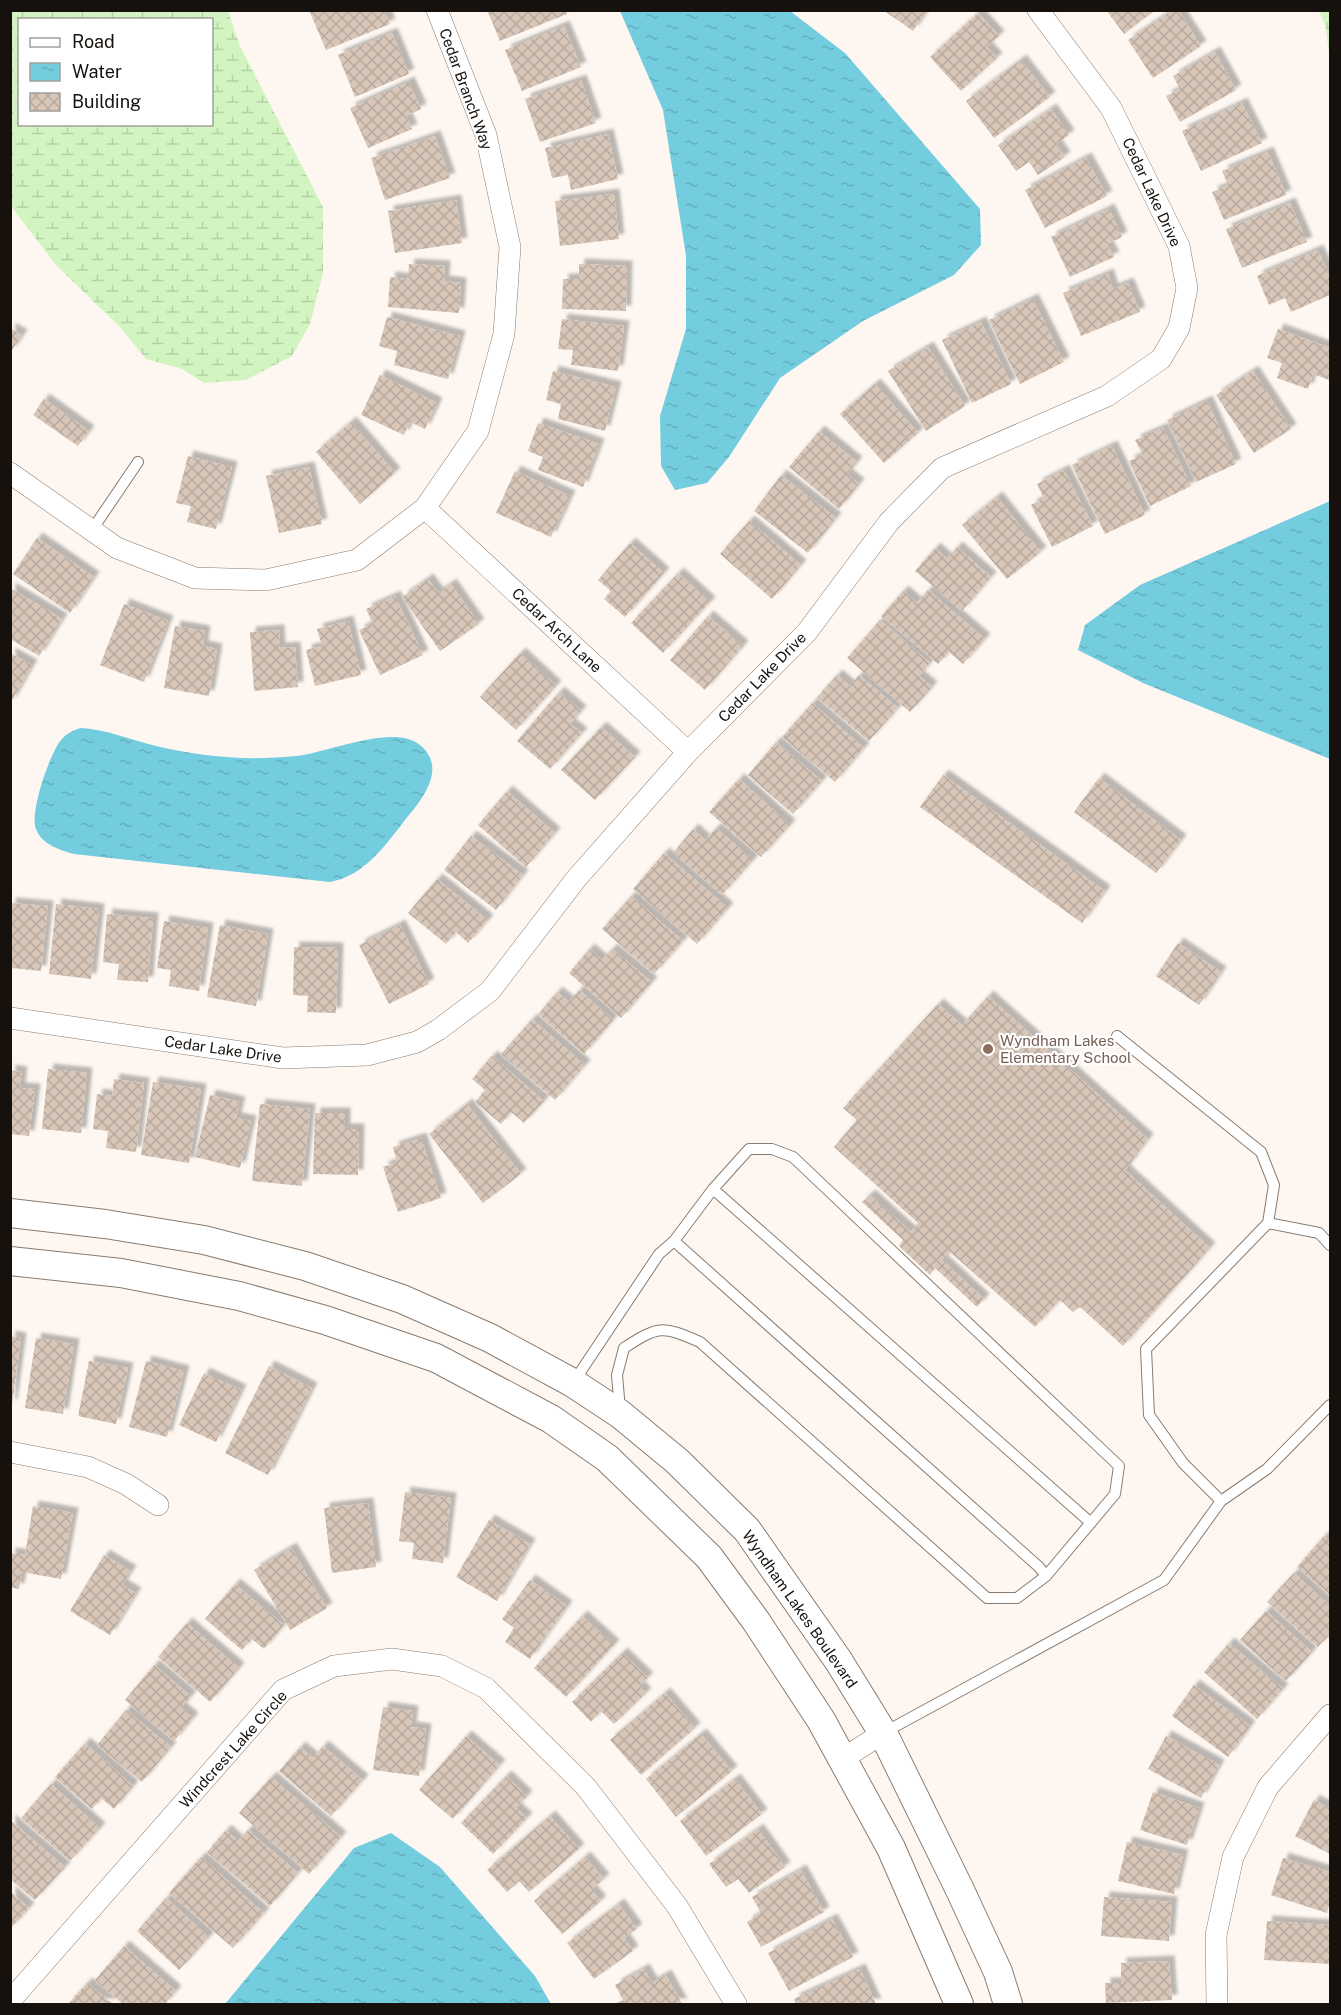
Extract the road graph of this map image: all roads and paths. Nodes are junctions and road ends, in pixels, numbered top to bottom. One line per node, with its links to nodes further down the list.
1 (437, 10): 5 (street, Cedar Branch Way)
2 (1038, 10): 7 (street, Cedar Lake Drive)
3 (138, 462): 6 (lane)
4 (12, 476): 6 (street, Cedar Branch Way)
5 (425, 508): 6 (street, Cedar Branch Way); 7 (street, Cedar Arch Lane)
6 (92, 530)
7 (688, 752): 8 (street, Cedar Lake Drive)
8 (10, 1018)
9 (1117, 1036): 12 (lane)
10 (713, 1189): 13 (lane); 23 (lane); 23 (lane)
11 (10, 1213): 16 (street, Wyndham Lakes Boulevard)
12 (1268, 1223): 14 (lane); 21 (lane)
13 (674, 1241): 16 (lane); 24 (lane)
14 (1330, 1245)
15 (10, 1261): 19 (street)
16 (573, 1383): 18 (street, Wyndham Lakes Boulevard); 19 (street)
17 (1330, 1405): 21 (lane)
18 (620, 1414): 24 (lane); 26 (street, Wyndham Lakes Boulevard)
19 (551, 1419): 27 (street)
20 (10, 1452): 22 (street)
21 (1221, 1501): 26 (lane)
22 (158, 1505)
23 (1091, 1522): 24 (lane)
24 (1046, 1576)
25 (1330, 1714): 32 (street)
26 (883, 1733): 27 (street); 31 (street, Wyndham Lakes Boulevard)
27 (844, 1758): 30 (street)
28 (10, 2001): 29 (street, Windcrest Lake Circle)
29 (736, 2004)
30 (959, 2004)
31 (1008, 2004)
32 (1216, 2004)

